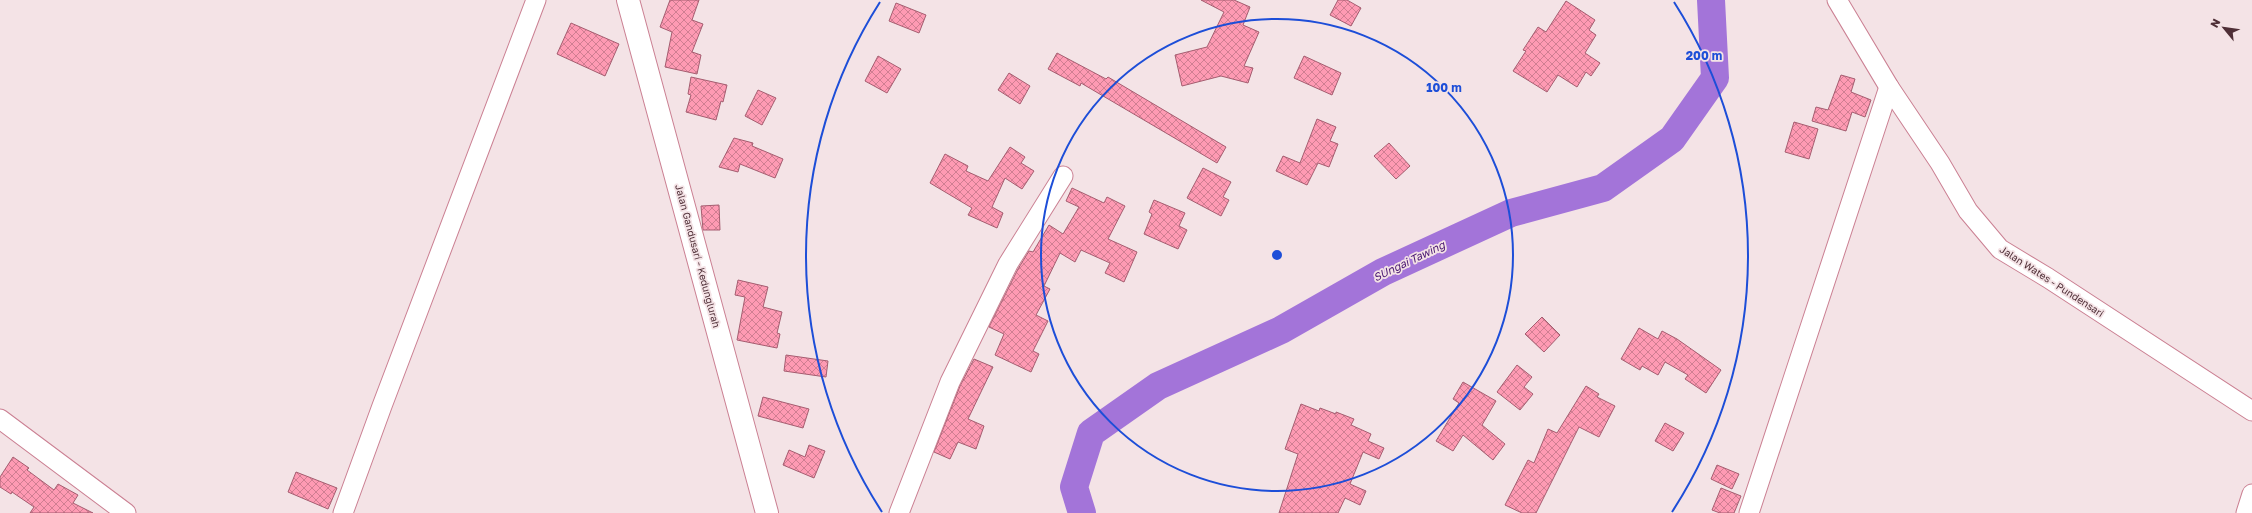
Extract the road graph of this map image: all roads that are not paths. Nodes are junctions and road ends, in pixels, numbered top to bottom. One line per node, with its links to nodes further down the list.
1 (536, 0): 10 (street)
2 (628, 0): 11 (street, Jalan Gandusari - Kedunglurah)
3 (1837, 0): 4 (street, Jalan Wates - Pundensari)
4 (1889, 87): 6 (street, Jalan Wates - Pundensari); 13 (street)
5 (1063, 176): 12 (street)
6 (2252, 411)
7 (0, 419): 9 (street)
8 (2252, 494): 14 (street)
9 (126, 513)
10 (343, 513)
11 (767, 513)
12 (899, 513)
13 (1749, 513)
14 (2246, 513)

